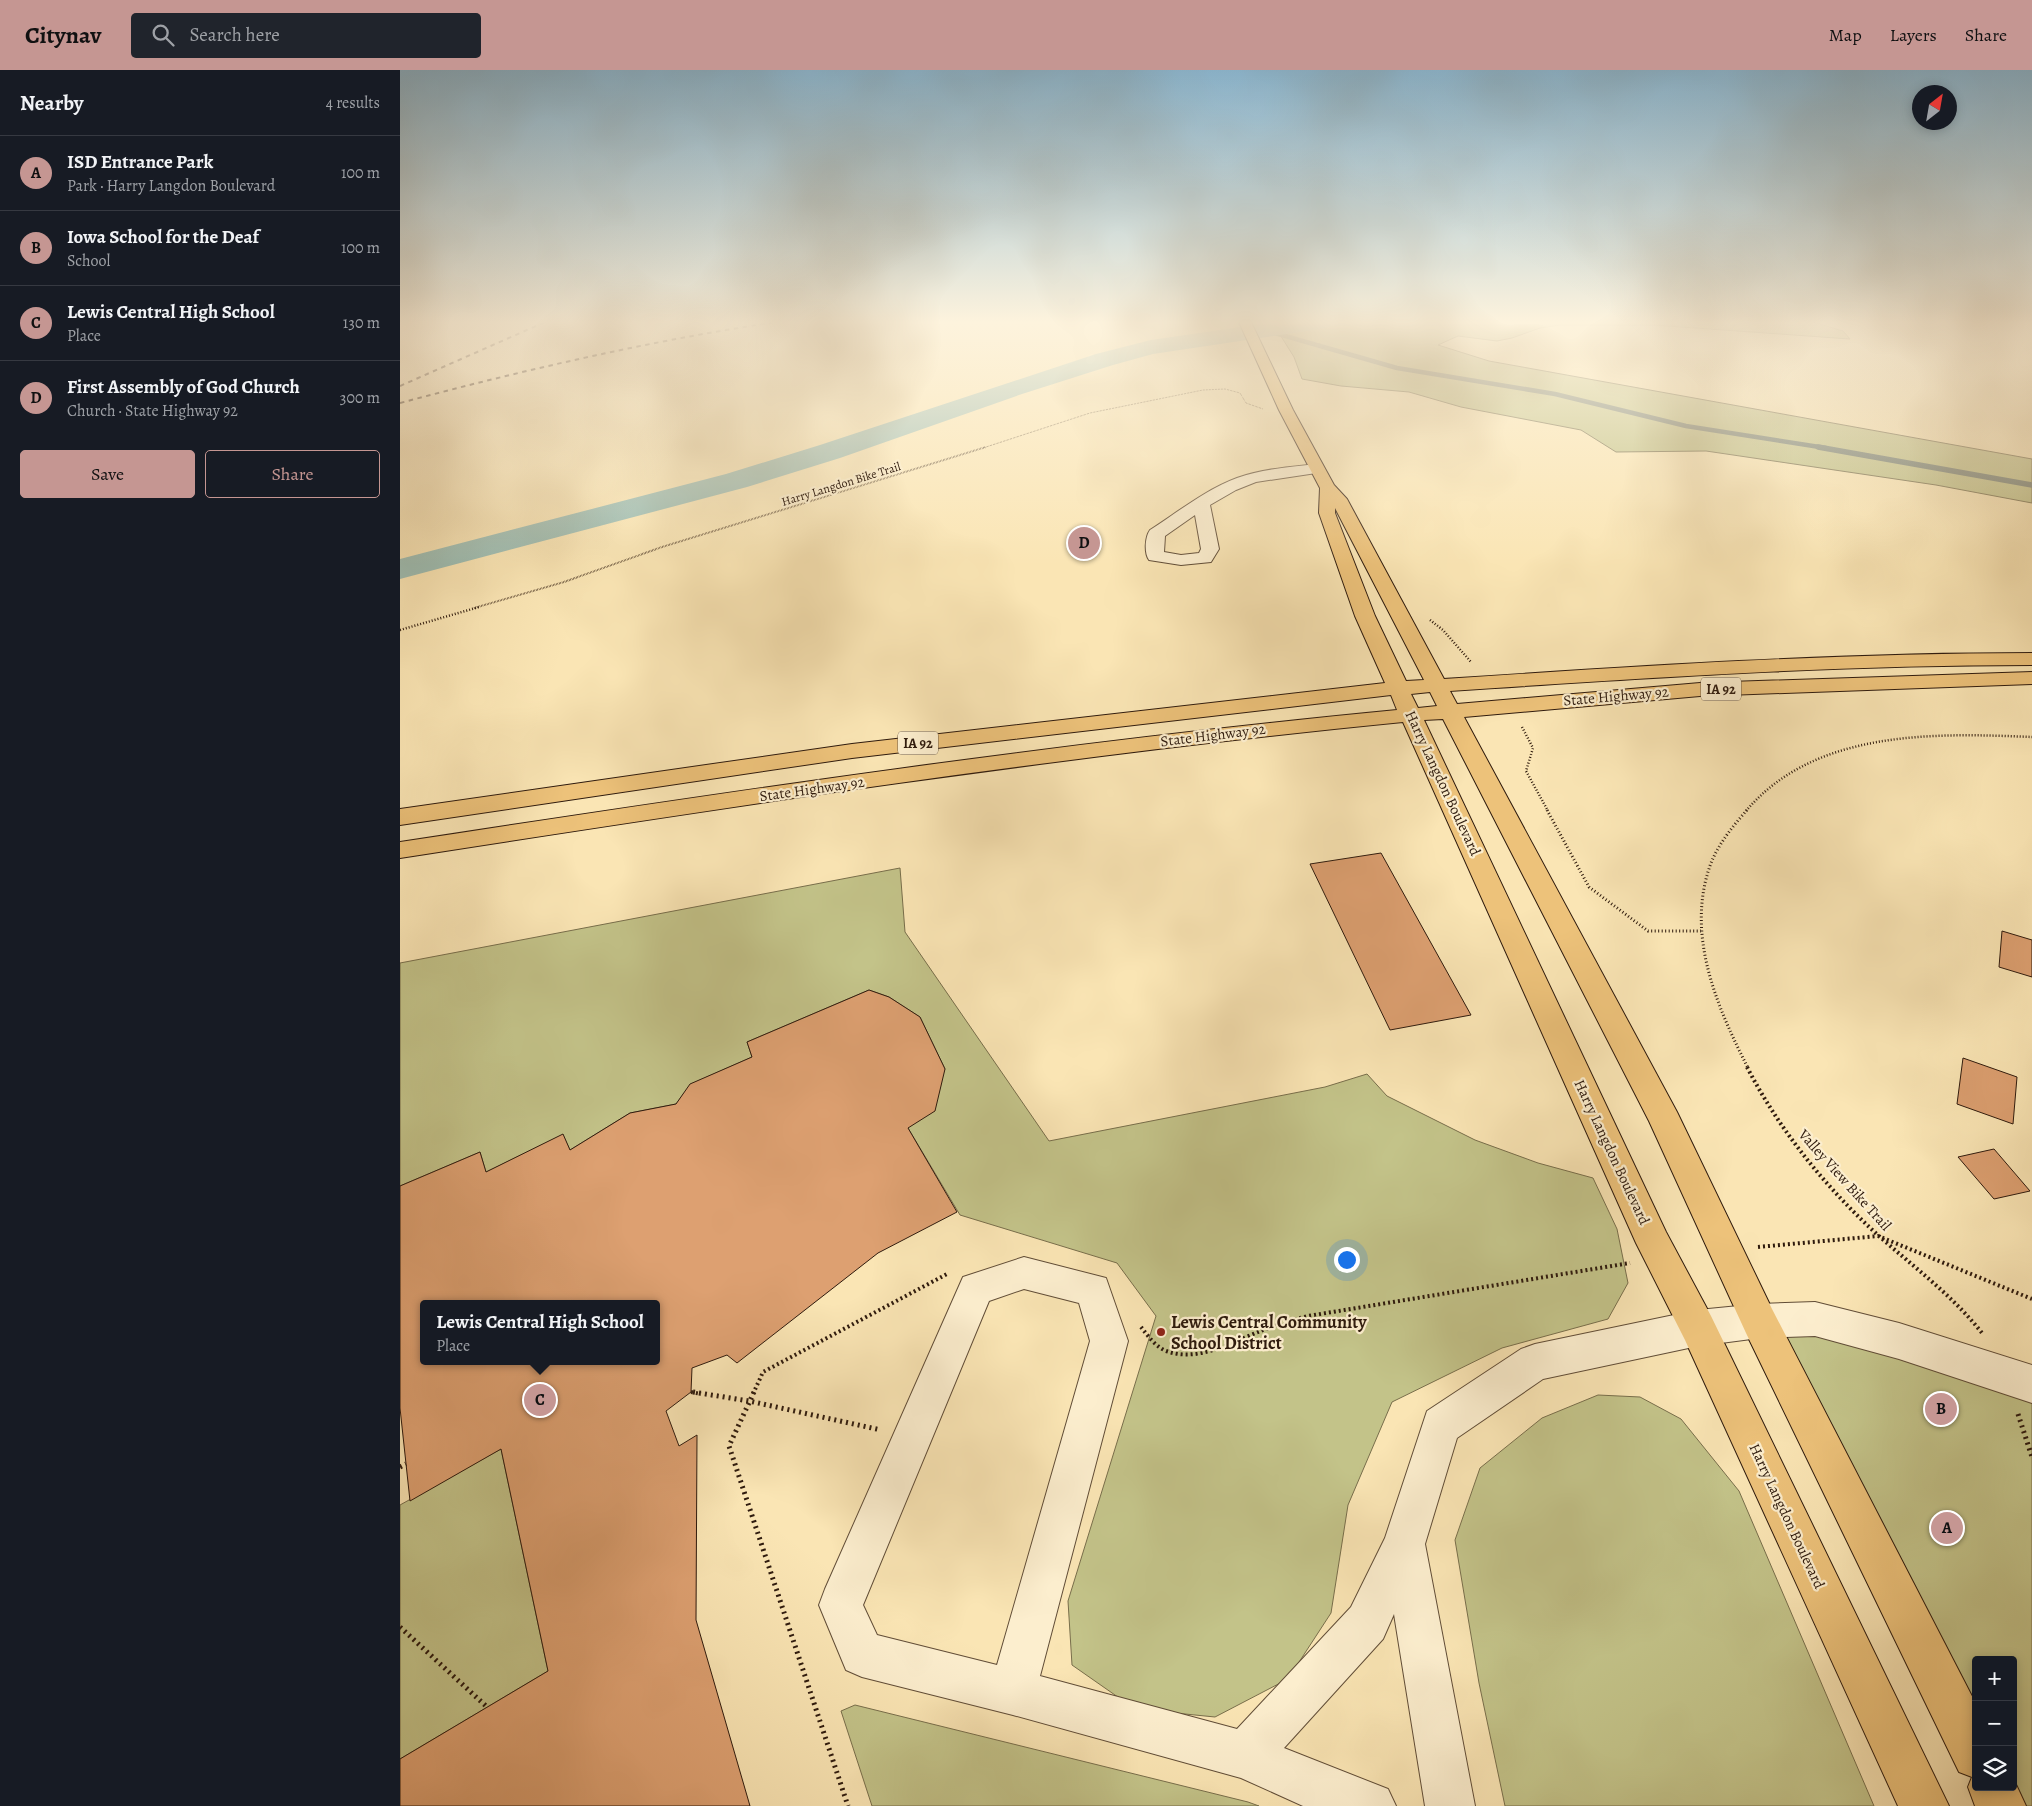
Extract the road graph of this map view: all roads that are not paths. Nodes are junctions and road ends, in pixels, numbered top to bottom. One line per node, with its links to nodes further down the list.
1 (1283, 403): 2 (main road, Harry Langdon Boulevard)
2 (1317, 468): 3 (main road, Harry Langdon Boulevard); 4 (street)
3 (1327, 487): 7 (main road, Harry Langdon Boulevard); 8 (main road, Harry Langdon Boulevard)
4 (1202, 505)
5 (2032, 659): 7 (main road, State Highway 92 / IA 92)
6 (2032, 678): 9 (main road, State Highway 92 / IA 92)
7 (1438, 685): 8 (main road, State Highway 92 / IA 92); 9 (main road, Harry Langdon Boulevard)
8 (1405, 701): 9 (main road, State Highway 92 / IA 92); 10 (main road, State Highway 92 / IA 92); 11 (main road, State Highway 92 / IA 92); 13 (main road, Harry Langdon Boulevard)
9 (1451, 711): 12 (main road, Harry Langdon Boulevard)
10 (400, 817)
11 (400, 850)
12 (1759, 1321): 13 (street); 14 (street); 17 (main road, Harry Langdon Boulevard)
13 (1698, 1328): 15 (street); 22 (main road, Harry Langdon Boulevard)
14 (2019, 1380)
15 (1404, 1544): 18 (street); 21 (street)
16 (1013, 1692): 16 (street); 18 (street)
17 (1972, 1747)
18 (1245, 1755): 20 (street)
19 (1994, 1791): 23 (main road)
20 (1371, 1806)
21 (1450, 1806)
22 (1924, 1806)
23 (2001, 1806)

